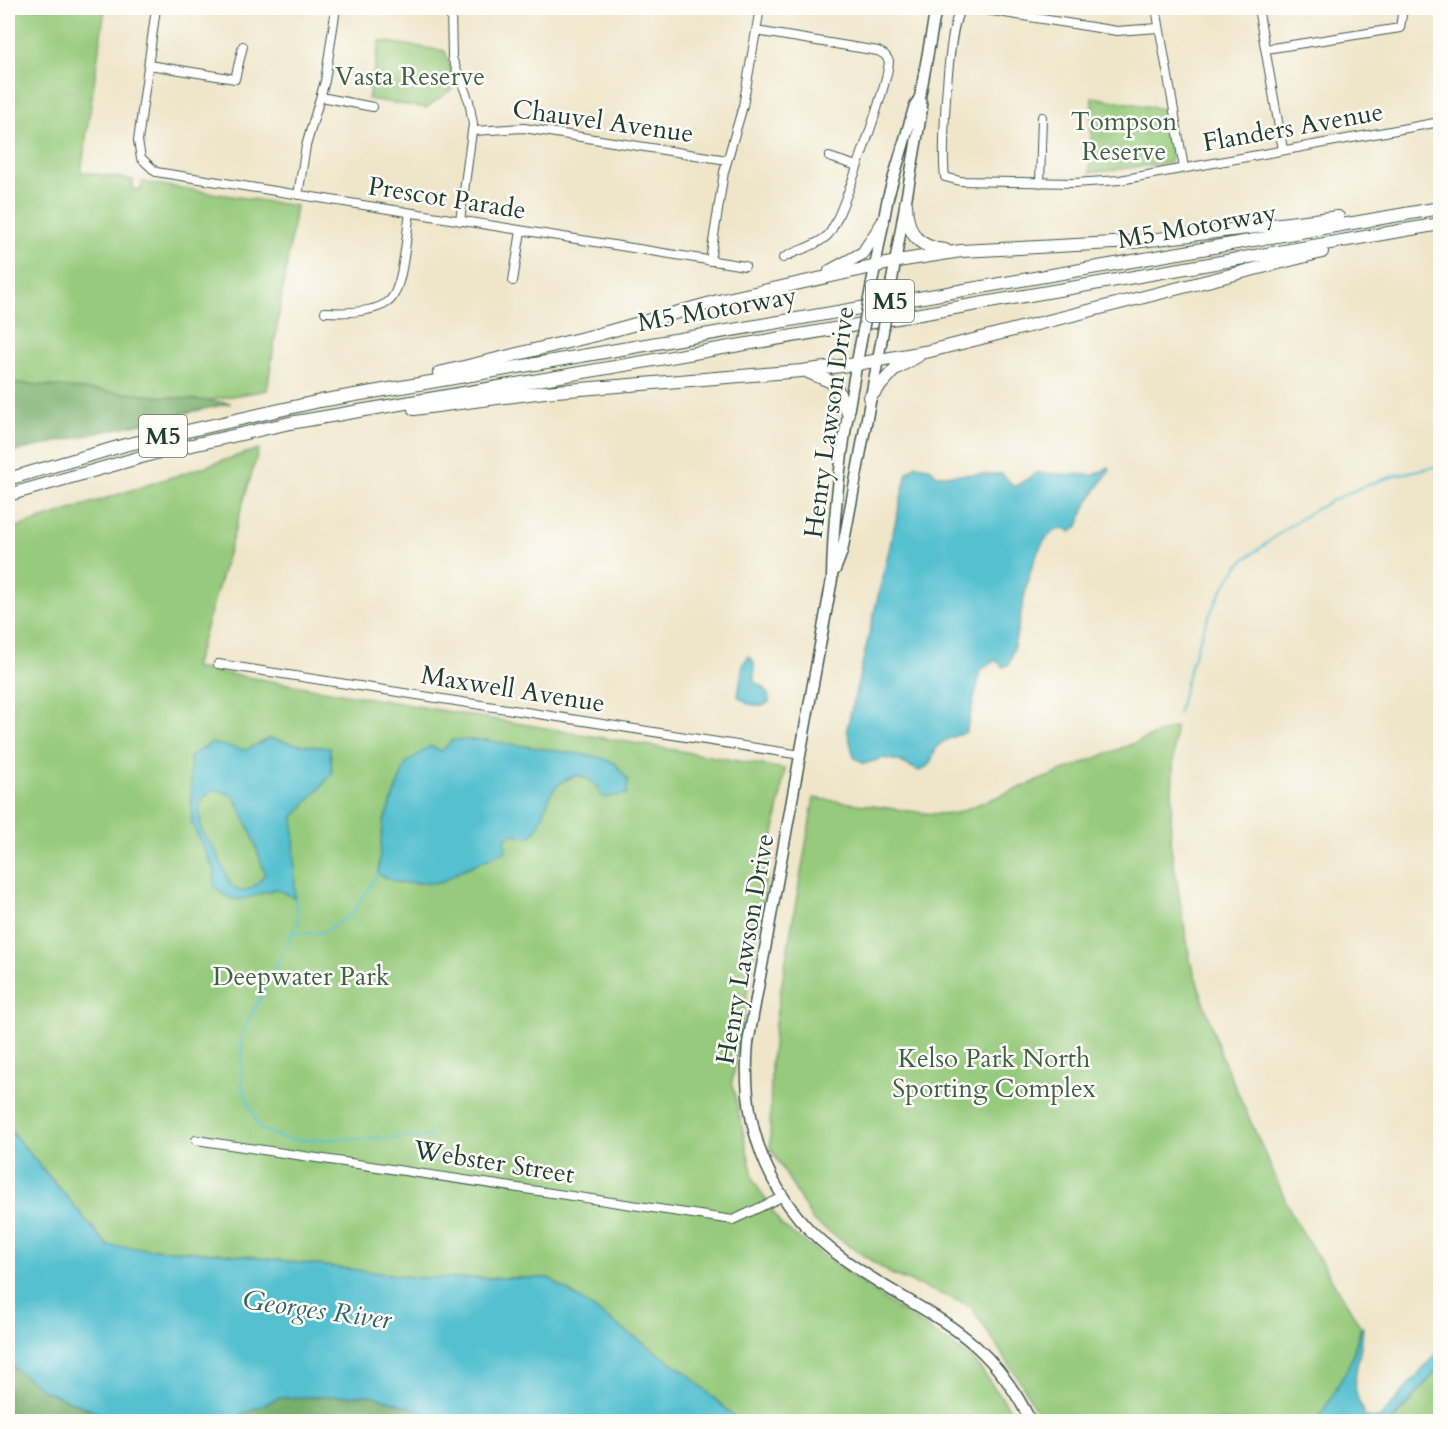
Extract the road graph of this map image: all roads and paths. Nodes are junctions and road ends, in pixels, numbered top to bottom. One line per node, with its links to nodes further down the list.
1 (156, 8): 13 (street)
2 (336, 8): 14 (street)
3 (452, 8): 19 (street)
4 (760, 8): 10 (street)
5 (936, 8): 15 (main road, Henry Lawson Drive)
6 (1156, 8): 9 (street)
7 (1258, 8): 12 (street)
8 (1403, 8): 12 (street)
9 (1158, 28): 24 (street); 25 (street, Flanders Avenue)
10 (756, 31): 22 (street); 23 (street)
11 (243, 46): 13 (street)
12 (1266, 50): 20 (street)
13 (149, 65): 26 (street, Prescot Parade)
14 (321, 97): 16 (street); 26 (street)
15 (920, 98): 27 (main road, Henry Lawson Drive); 31 (main road, Henry Lawson Drive)
16 (373, 107)
17 (1042, 117): 25 (street)
18 (1440, 122): 20 (street, Flanders Avenue)
19 (473, 131): 22 (street, Chauvel Avenue); 30 (street)
20 (1283, 150): 24 (street, Flanders Avenue)
21 (829, 157): 23 (street)
22 (727, 160): 36 (street)
23 (857, 166): 35 (street)
24 (1184, 168): 25 (street, Flanders Avenue)
25 (1040, 183)
26 (298, 195): 29 (street, Prescot Parade)
27 (906, 204): 34 (highway); 37 (main road, Henry Lawson Drive)
28 (1440, 206): 34 (highway); 48 (highway, M5 Motorway / M5)
29 (410, 213): 30 (street, Prescot Parade); 42 (street)
30 (460, 221): 33 (street, Prescot Parade)
31 (883, 222): 39 (main road, Henry Lawson Drive); 40 (highway)
32 (1439, 224): 43 (highway); 50 (highway, M5 Motorway / M5)
33 (521, 231): 36 (street, Prescot Parade); 41 (street)
34 (961, 251): 37 (highway)
35 (783, 258)
36 (710, 261): 38 (street, Prescot Parade)
37 (895, 262): 39 (highway); 44 (main road, Henry Lawson Drive, bridge)
38 (745, 266)
39 (875, 266): 40 (highway); 45 (main road, Henry Lawson Drive, bridge)
40 (816, 278): 48 (highway)
41 (513, 281)
42 (325, 312)
43 (930, 351): 44 (highway); 47 (highway)
44 (878, 359): 45 (highway); 47 (main road, Henry Lawson Drive)
45 (857, 364): 46 (highway); 49 (main road, Henry Lawson Drive)
46 (801, 371): 49 (highway); 50 (highway)
47 (870, 398): 53 (main road, Henry Lawson Drive)
48 (320, 401): 51 (highway, M5 Motorway / M5)
49 (848, 413): 53 (main road, Henry Lawson Drive)
50 (290, 423): 52 (highway, M5 Motorway / M5)
51 (8, 479)
52 (8, 495)
53 (832, 579): 55 (main road, Henry Lawson Drive)
54 (218, 664): 55 (street, Maxwell Avenue)
55 (801, 755): 57 (main road, Henry Lawson Drive)
56 (196, 1140): 57 (street, Webster Street)
57 (782, 1197): 58 (main road, Henry Lawson Drive)
58 (1031, 1422)

